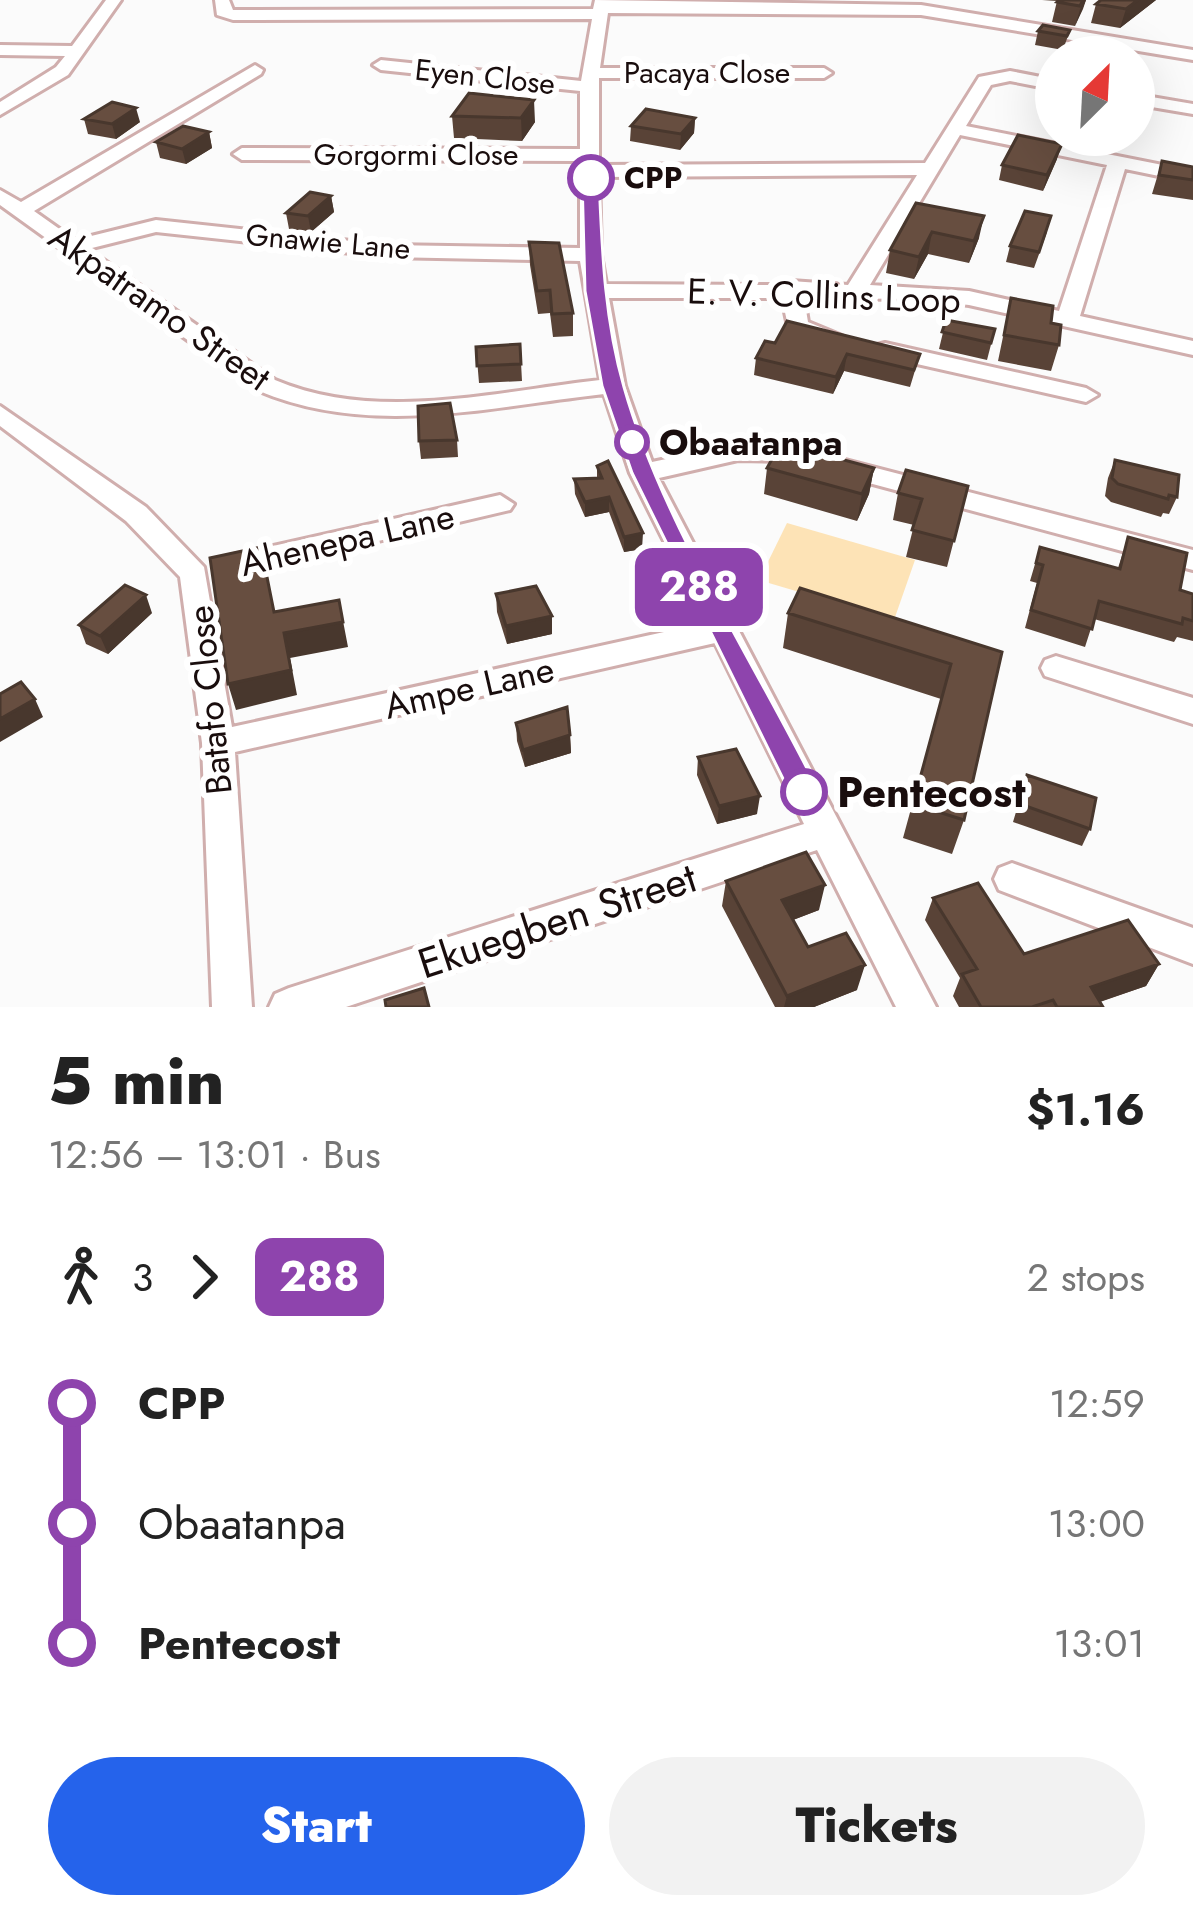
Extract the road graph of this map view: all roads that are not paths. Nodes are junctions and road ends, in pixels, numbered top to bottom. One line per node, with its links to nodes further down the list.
1 (114, 0): 5 (street)
2 (222, 0): 3 (street)
3 (600, 7): 6 (street); 10 (street)
4 (0, 50): 5 (street)
5 (78, 51): 13 (street)
6 (1193, 55)
7 (381, 65): 10 (street, Eyen Close)
8 (254, 70): 22 (street)
9 (824, 73): 10 (street, Pacaya Close)
10 (589, 80): 17 (street)
11 (1035, 82): 15 (street)
12 (1155, 103): 14 (street)
13 (0, 110)
14 (1193, 110)
15 (956, 130): 18 (street); 19 (street)
16 (242, 154): 17 (street, Gorgormi Close)
17 (590, 163): 19 (street, Gorgormi Close); 24 (street)
18 (1117, 163): 20 (street); 28 (street)
19 (926, 169): 26 (street)
20 (1193, 178)
21 (0, 196): 22 (street, Akpatramo Street)
22 (23, 209): 23 (street, Akpatramo Street)
23 (70, 247): 24 (street, Gnawie Lane); 30 (street, Akpatramo Street)
24 (590, 255): 27 (street)
25 (791, 288): 26 (street, E. V. Collins Loop); 27 (street, E. V. Collins Loop); 31 (street)
26 (856, 288): 28 (street, E. V. Collins Loop)
27 (594, 291): 30 (street)
28 (1068, 318): 29 (street, E. V. Collins Loop)
29 (1193, 348)
30 (613, 386): 33 (street)
31 (1086, 395)
32 (0, 414): 36 (street, Batafo Close)
33 (643, 473): 35 (street); 37 (street)
34 (500, 504): 36 (street, Ahenepa Lane)
35 (1193, 560)
36 (194, 574): 40 (street, Batafo Close)
37 (720, 631): 40 (street, Ampe Lane); 41 (street)
38 (1056, 668): 39 (street)
39 (1193, 711)
40 (218, 743): 44 (street, Batafo Close)
41 (825, 832): 45 (street, Ekuegben Street); 46 (street)
42 (1012, 879): 43 (street)
43 (1193, 946)
44 (232, 1007)
45 (289, 1007)
46 (916, 1007)

